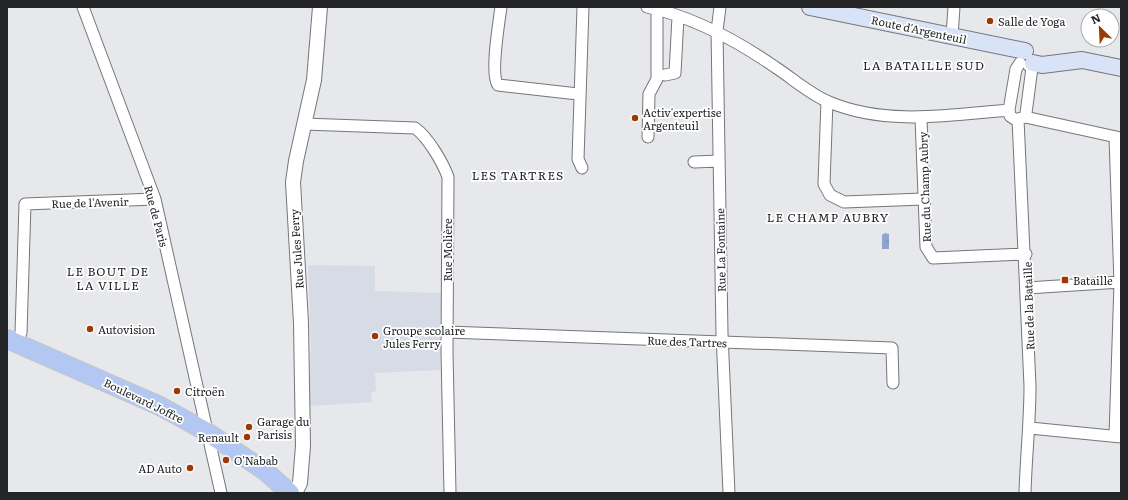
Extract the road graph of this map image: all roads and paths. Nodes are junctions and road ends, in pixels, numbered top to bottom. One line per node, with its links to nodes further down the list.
1 (83, 7): 26 (street, Rue de Paris)
2 (320, 7): 20 (street, Rue Jules Ferry)
3 (501, 7): 15 (street)
4 (582, 7): 15 (street)
5 (720, 7): 10 (street, Rue La Fontaine)
6 (810, 7): 11 (main road, Route d'Argenteuil)
7 (954, 7): 11 (street)
8 (652, 8): 9 (street); 21 (street)
9 (678, 17): 10 (street); 14 (street)
10 (717, 31): 16 (street); 23 (street, Rue La Fontaine)
11 (952, 36): 12 (main road, Route d'Argenteuil)
12 (1026, 59): 13 (main road, Route d'Argenteuil); 17 (street); 19 (street, Rue de la Bataille)
13 (1121, 68)
14 (665, 75)
15 (578, 94): 25 (street)
16 (827, 101): 18 (street); 27 (street)
17 (1009, 110): 18 (street); 19 (street)
18 (921, 118): 27 (street, Rue du Champ Aubry)
19 (1021, 118): 22 (street); 28 (street, Rue de la Bataille)
20 (304, 124): 31 (street, Rue Molière); 40 (street, Rue Jules Ferry)
21 (648, 137)
22 (1118, 137): 29 (street)
23 (719, 161): 24 (street); 33 (street, Rue La Fontaine)
24 (694, 162)
25 (582, 168)
26 (155, 199): 32 (street, Rue de l'Avenir); 36 (street, Rue de Paris)
27 (923, 199): 28 (street, Rue du Champ Aubry)
28 (1026, 254): 30 (street, Rue de la Bataille)
29 (1120, 282): 30 (street); 37 (street)
30 (1027, 288): 35 (street, Rue de la Bataille)
31 (447, 332): 33 (street, Rue des Tartres); 41 (street, Rue Molière)
32 (14, 336): 36 (main road, Boulevard Joffre)
33 (722, 342): 34 (street, Rue des Tartres); 42 (street, Rue La Fontaine)
34 (893, 383)
35 (1030, 428): 37 (street); 43 (street, Rue de la Bataille)
36 (207, 432): 38 (street, Rue de Paris); 39 (main road, Boulevard Joffre)
37 (1118, 437)
38 (221, 493)
39 (290, 493)
40 (296, 493)
41 (450, 493)
42 (729, 493)
43 (1025, 493)

